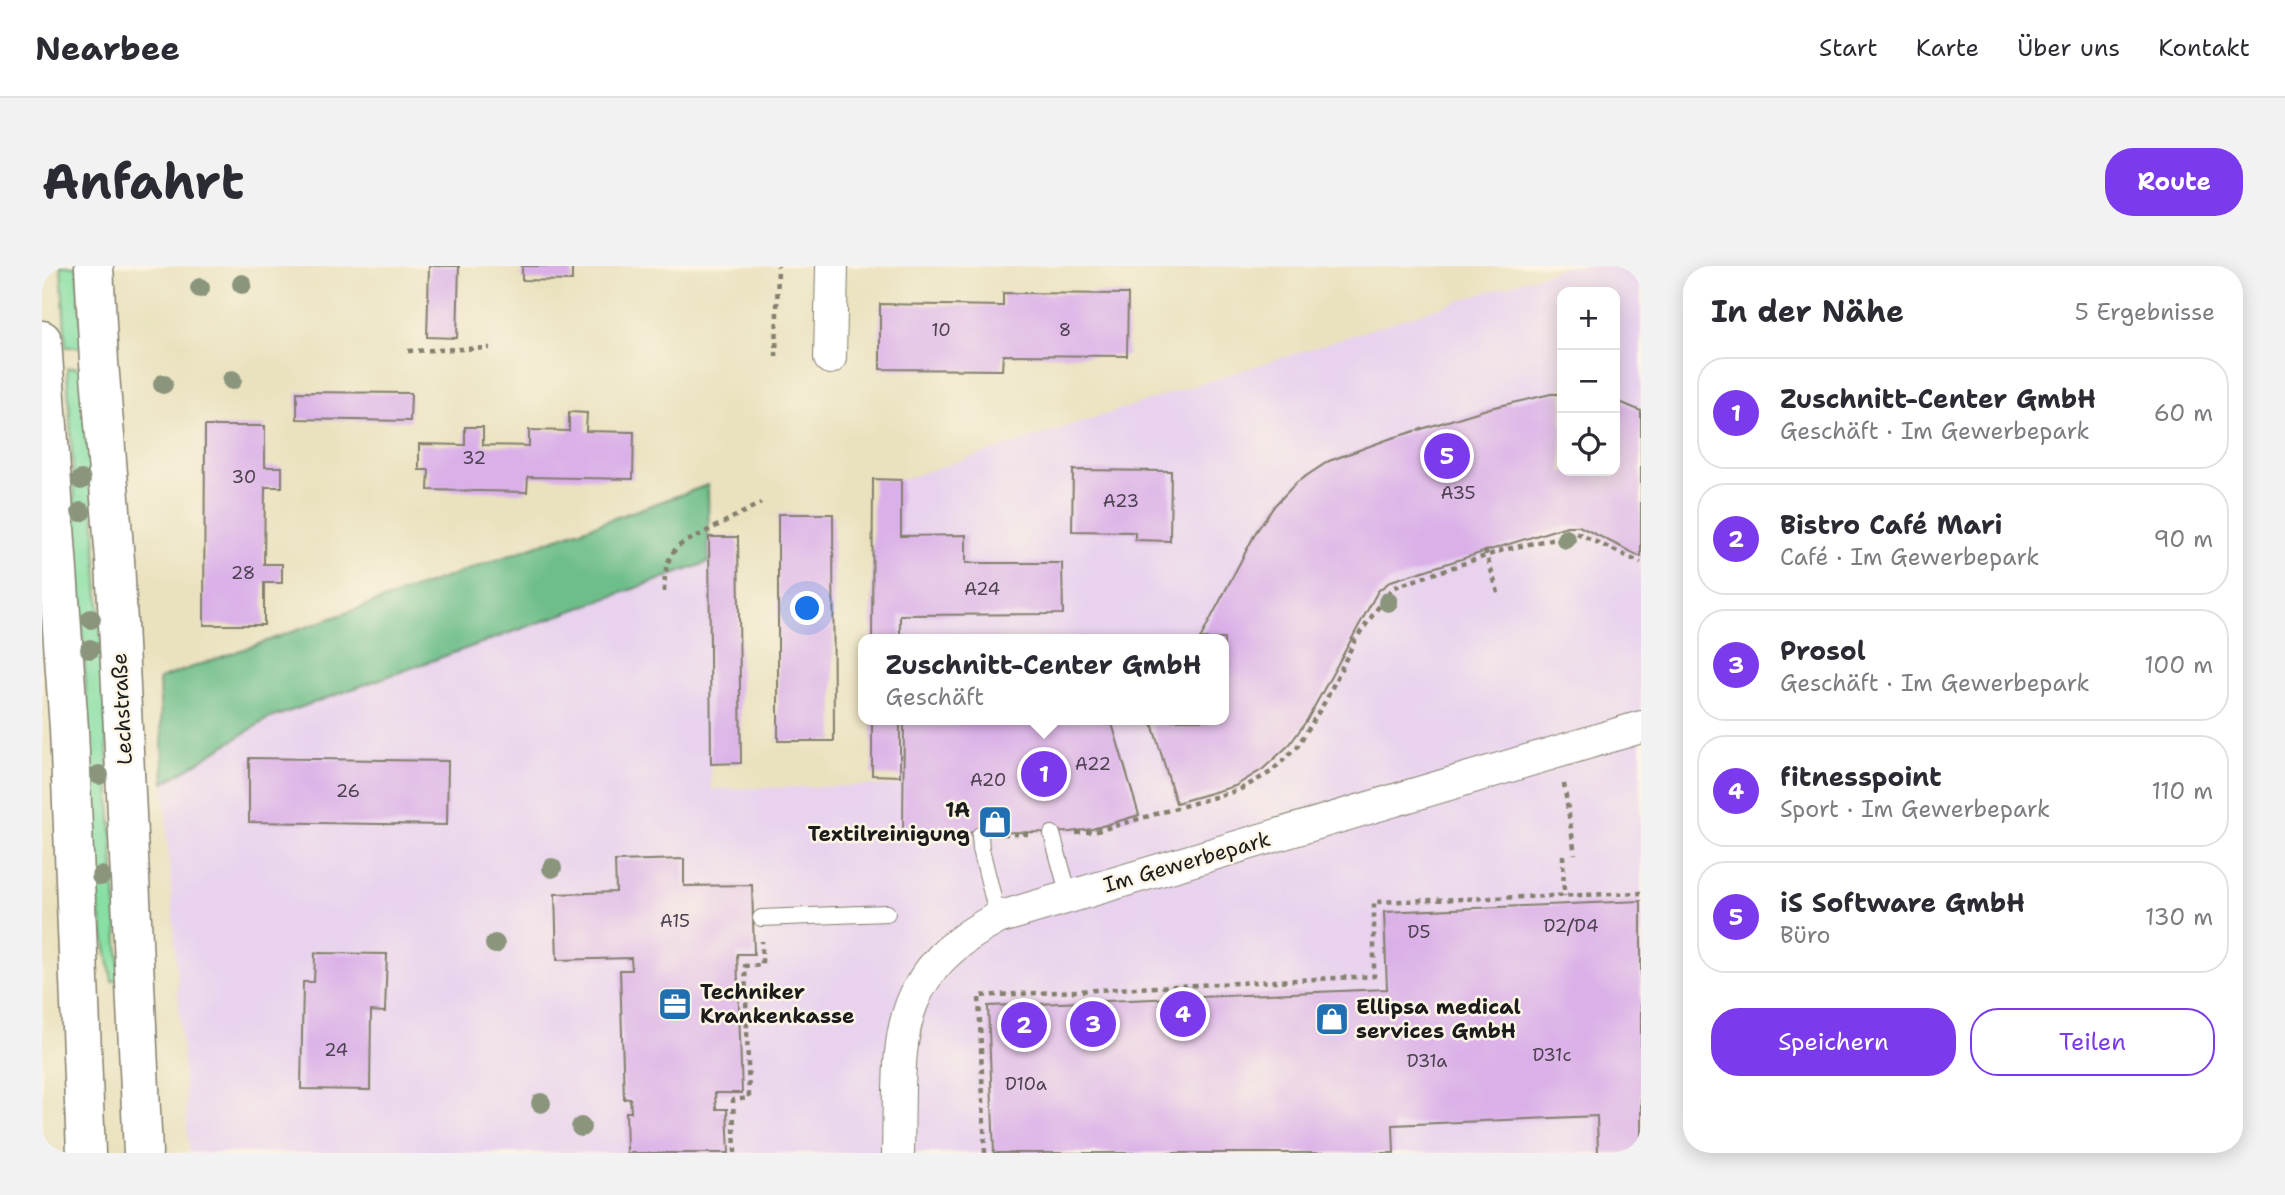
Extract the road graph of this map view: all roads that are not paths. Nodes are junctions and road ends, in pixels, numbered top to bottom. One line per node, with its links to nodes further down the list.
1 (94, 266): 13 (street, Lechstraße)
2 (832, 266): 4 (street)
3 (42, 340): 12 (street)
4 (830, 359)
5 (1641, 727): 8 (street, Im Gewerbepark)
6 (1052, 834): 8 (lane)
7 (980, 835): 11 (lane)
8 (1069, 897): 11 (street, Im Gewerbepark)
9 (887, 913): 10 (lane)
10 (761, 918)
11 (998, 918): 14 (street, Im Gewerbepark)
12 (86, 1153)
13 (143, 1153)
14 (898, 1153)

